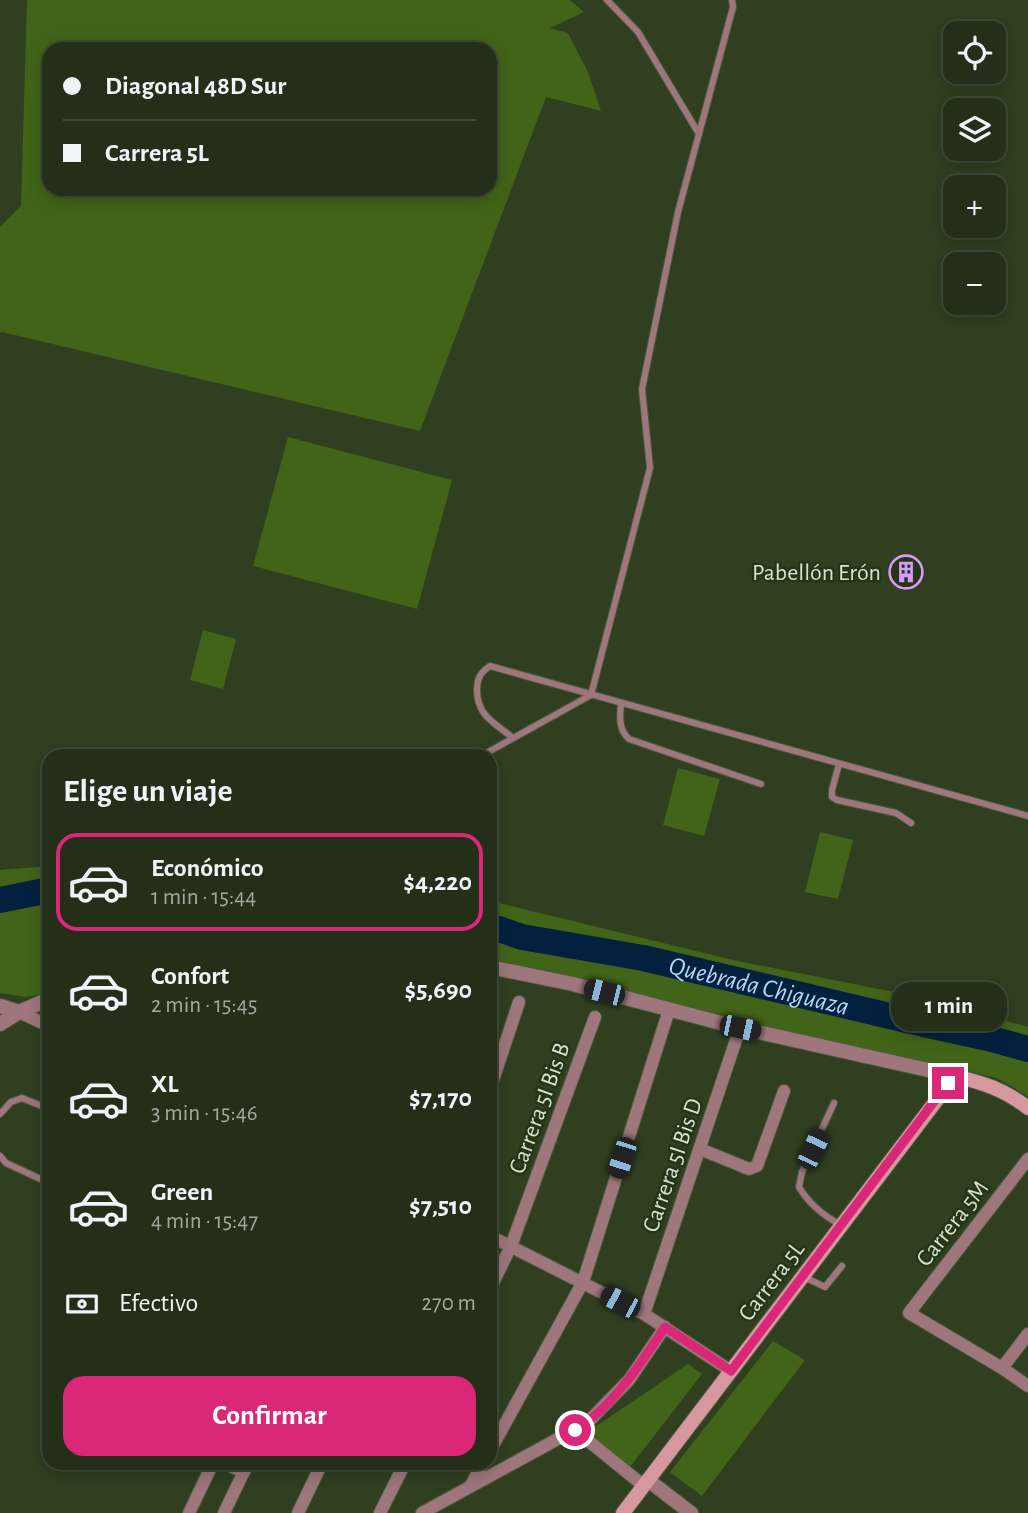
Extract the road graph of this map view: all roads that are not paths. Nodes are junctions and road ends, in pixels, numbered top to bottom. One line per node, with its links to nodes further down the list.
1 (607, 0): 3 (lane)
2 (732, 0): 3 (lane)
3 (699, 134): 4 (lane)
4 (591, 695): 5 (lane); 6 (lane); 6 (lane)
5 (621, 703): 8 (lane); 9 (lane)
6 (513, 738): 7 (lane)
7 (493, 749)
8 (839, 764): 10 (lane); 11 (lane)
9 (761, 784)
10 (1028, 816)
11 (911, 823)
12 (497, 968): 16 (street)
13 (42, 1002): 17 (street)
14 (519, 1002): 22 (street)
15 (0, 1006): 17 (street)
16 (669, 1010): 21 (street); 39 (street)
17 (19, 1012): 19 (street); 20 (street)
18 (595, 1017): 35 (street, Carrera 5I Bis B)
19 (42, 1023)
20 (0, 1024)
21 (740, 1028): 23 (street); 29 (street, Carrera 5I Bis D)
22 (497, 1068)
23 (955, 1076): 27 (main road); 33 (main road, Carrera 5L)
24 (784, 1091): 29 (street)
25 (834, 1103): 33 (lane)
26 (42, 1106): 28 (lane)
27 (1028, 1108)
28 (0, 1114)
29 (699, 1149): 40 (street, Carrera 5I Bis D)
30 (0, 1156): 32 (lane)
31 (1028, 1159): 43 (street, Carrera 5M)
32 (42, 1180)
33 (841, 1226): 38 (main road, Carrera 5L)
34 (497, 1239): 35 (street)
35 (511, 1246): 37 (street, Carrera 5I Bis B); 39 (street)
36 (842, 1266): 38 (lane)
37 (497, 1275)
38 (803, 1276): 44 (main road, Carrera 5L)
39 (583, 1282): 40 (street); 47 (street)
40 (644, 1314): 41 (street)
41 (665, 1327): 44 (street); 46 (street)
42 (1028, 1334): 43 (street)
43 (1002, 1368): 45 (street)
44 (731, 1371): 53 (main road, Carrera 5L)
45 (1028, 1386)
46 (575, 1430): 53 (street); 54 (street)
47 (497, 1438)
48 (210, 1470): 55 (street)
49 (245, 1470): 56 (street)
50 (319, 1470): 57 (street)
51 (402, 1470): 58 (street)
52 (480, 1470): 54 (street)
53 (646, 1483): 60 (main road, Carrera 5L); 61 (street)
54 (471, 1485): 59 (street)
55 (189, 1513)
56 (224, 1513)
57 (299, 1513)
58 (380, 1513)
59 (422, 1513)
60 (623, 1513)
61 (691, 1513)

